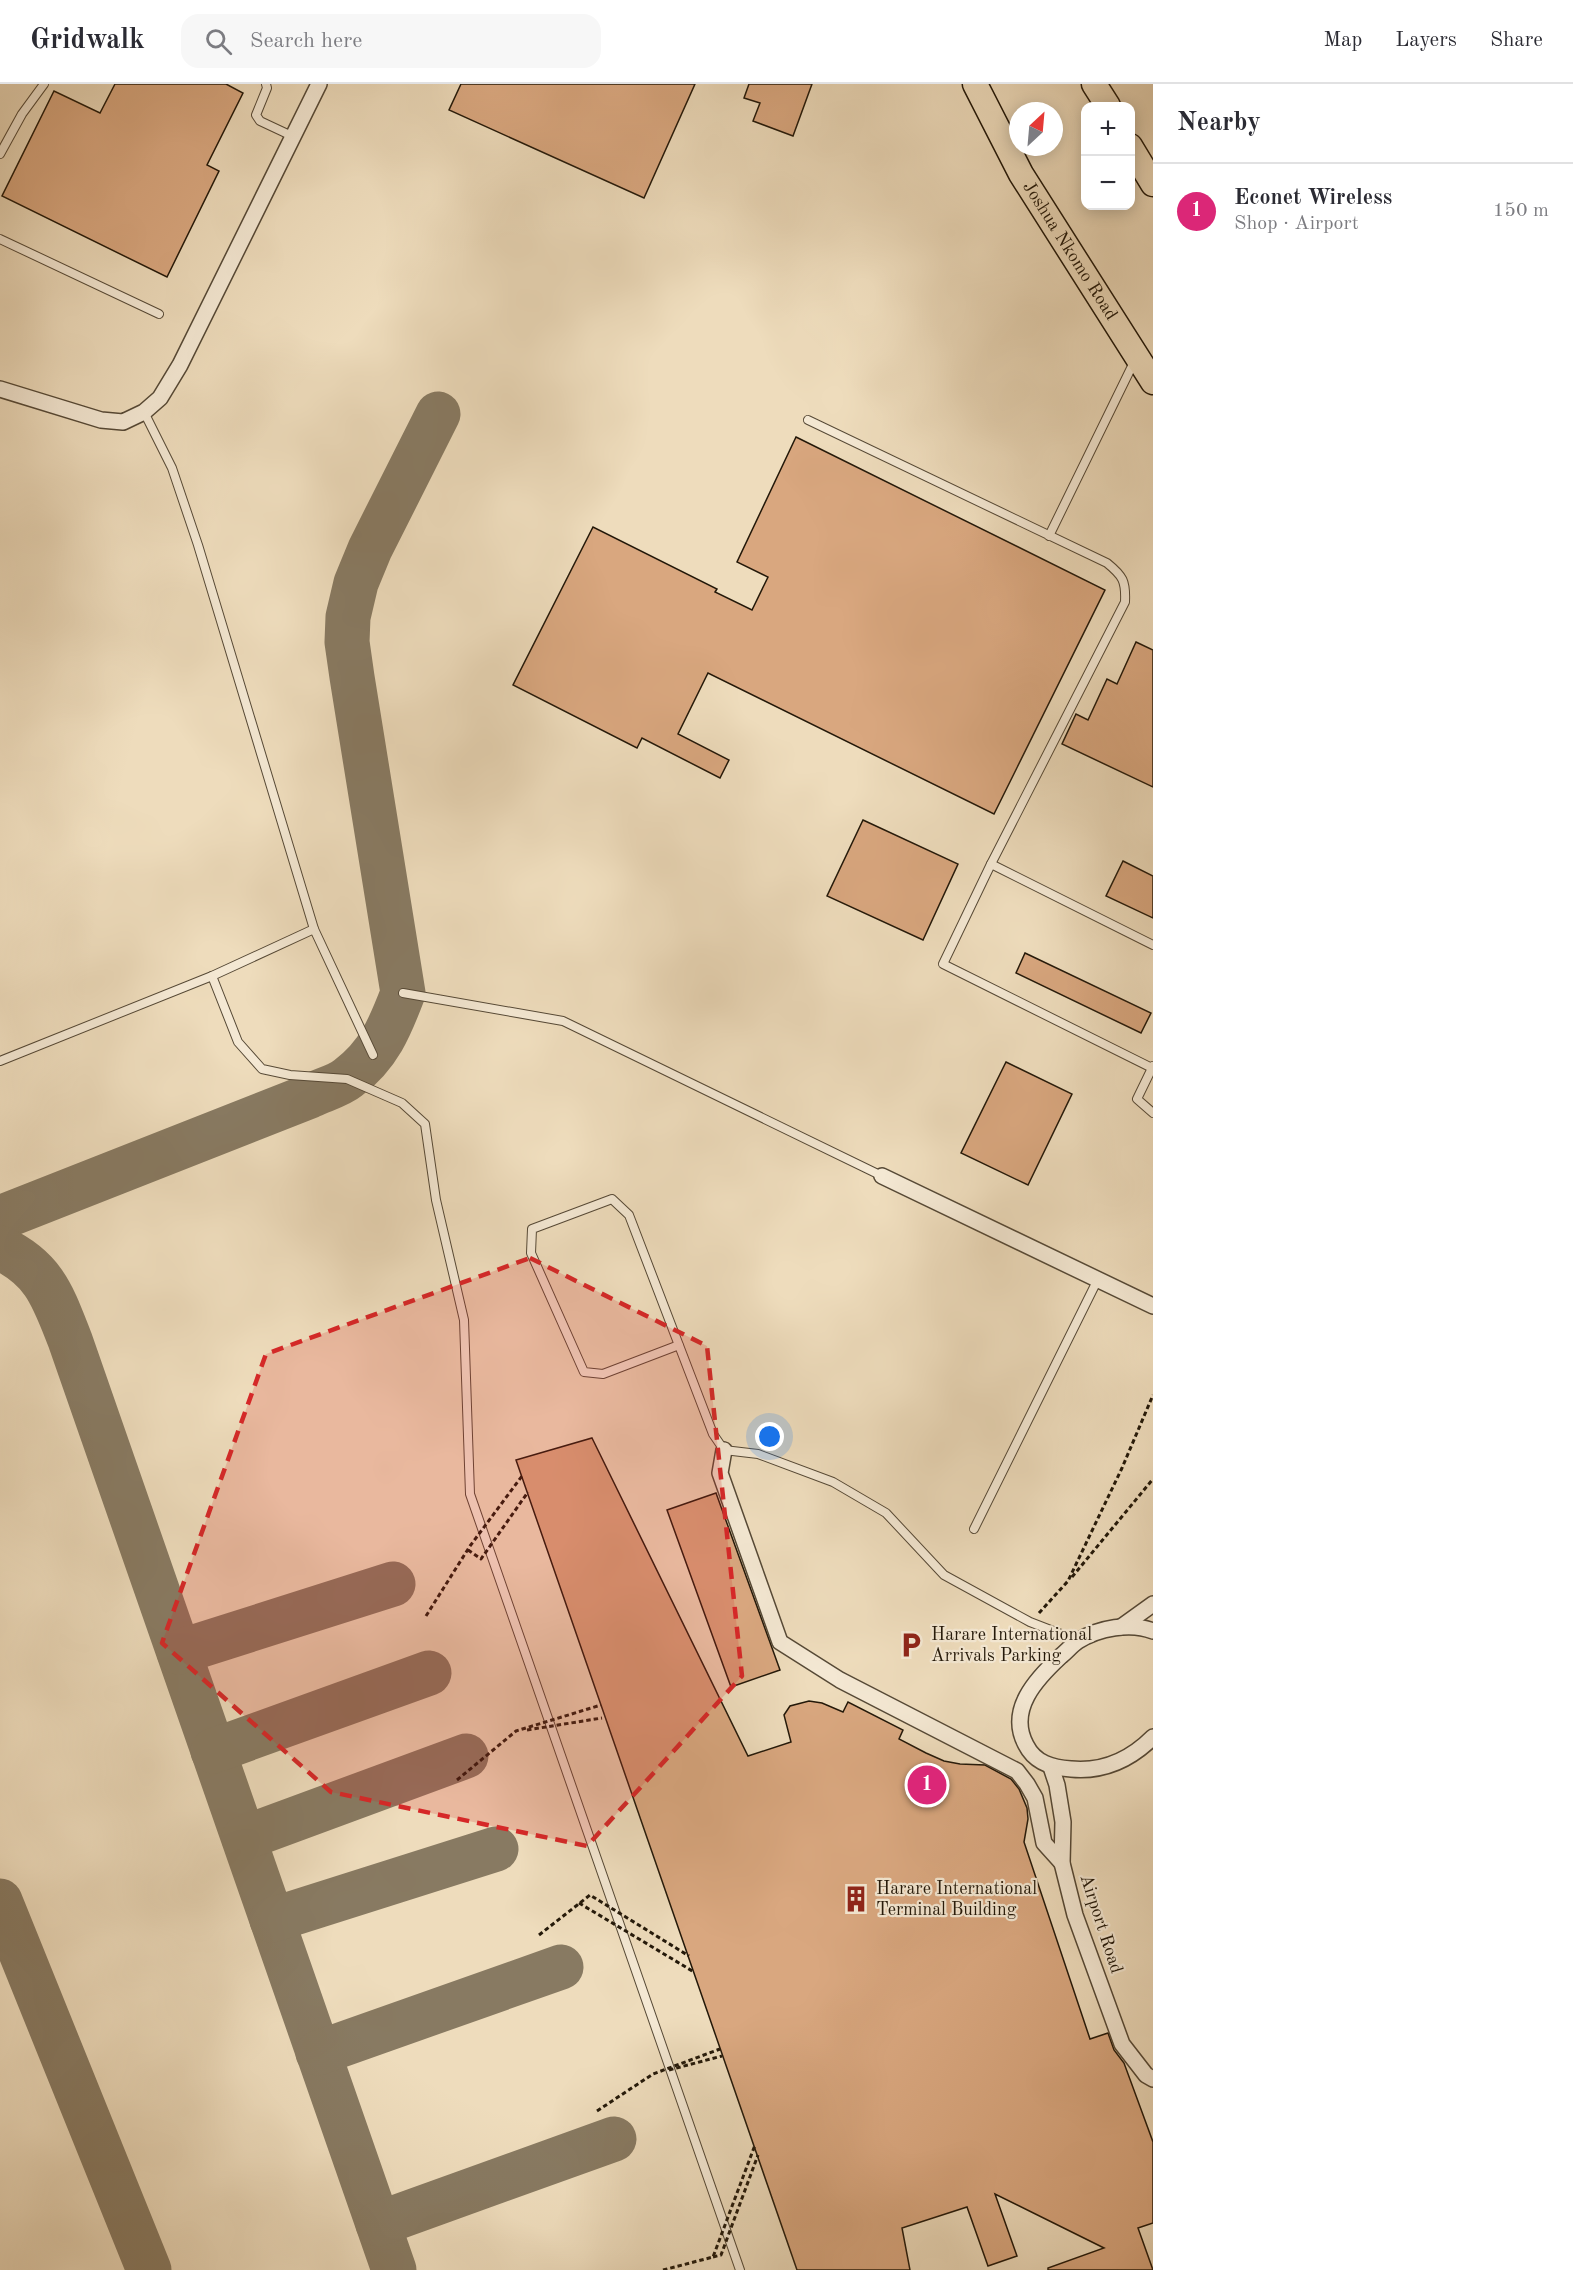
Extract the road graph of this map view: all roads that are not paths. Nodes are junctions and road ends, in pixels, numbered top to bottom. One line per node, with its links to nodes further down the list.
1 (44, 84): 9 (lane)
2 (266, 84): 7 (lane)
3 (319, 84): 7 (street)
4 (975, 84): 13 (main road, Joshua Nkomo Road)
5 (1094, 84): 6 (main road)
6 (1105, 102)
7 (292, 136): 16 (street)
8 (1135, 153): 10 (main road)
9 (0, 154)
10 (1153, 184)
11 (0, 239): 12 (lane)
12 (159, 314)
13 (1136, 358): 14 (main road, Joshua Nkomo Road); 18 (lane)
14 (1153, 382)
15 (0, 389): 16 (street)
16 (144, 412): 20 (lane)
17 (808, 420): 18 (lane)
18 (1048, 536): 19 (lane)
19 (991, 864): 21 (lane); 26 (lane)
20 (314, 929): 22 (lane); 24 (lane)
21 (1153, 945)
22 (212, 976): 25 (lane); 42 (lane)
23 (403, 993): 28 (lane)
24 (373, 1055)
25 (0, 1061)
26 (1153, 1067): 27 (lane)
27 (1153, 1113)
28 (882, 1176): 29 (street)
29 (1098, 1279): 30 (street); 33 (lane)
30 (1153, 1306)
31 (679, 1345): 31 (lane); 32 (lane)
32 (724, 1450): 37 (lane); 40 (street)
33 (974, 1529)
34 (1153, 1604): 35 (street)
35 (1121, 1627): 36 (street); 37 (street)
36 (1153, 1631)
37 (1078, 1641): 39 (street)
38 (1153, 1737): 39 (street)
39 (1050, 1767): 40 (street, Airport Road)
40 (1062, 1863): 41 (street, Airport Road)
41 (1153, 2079)
42 (740, 2270)

